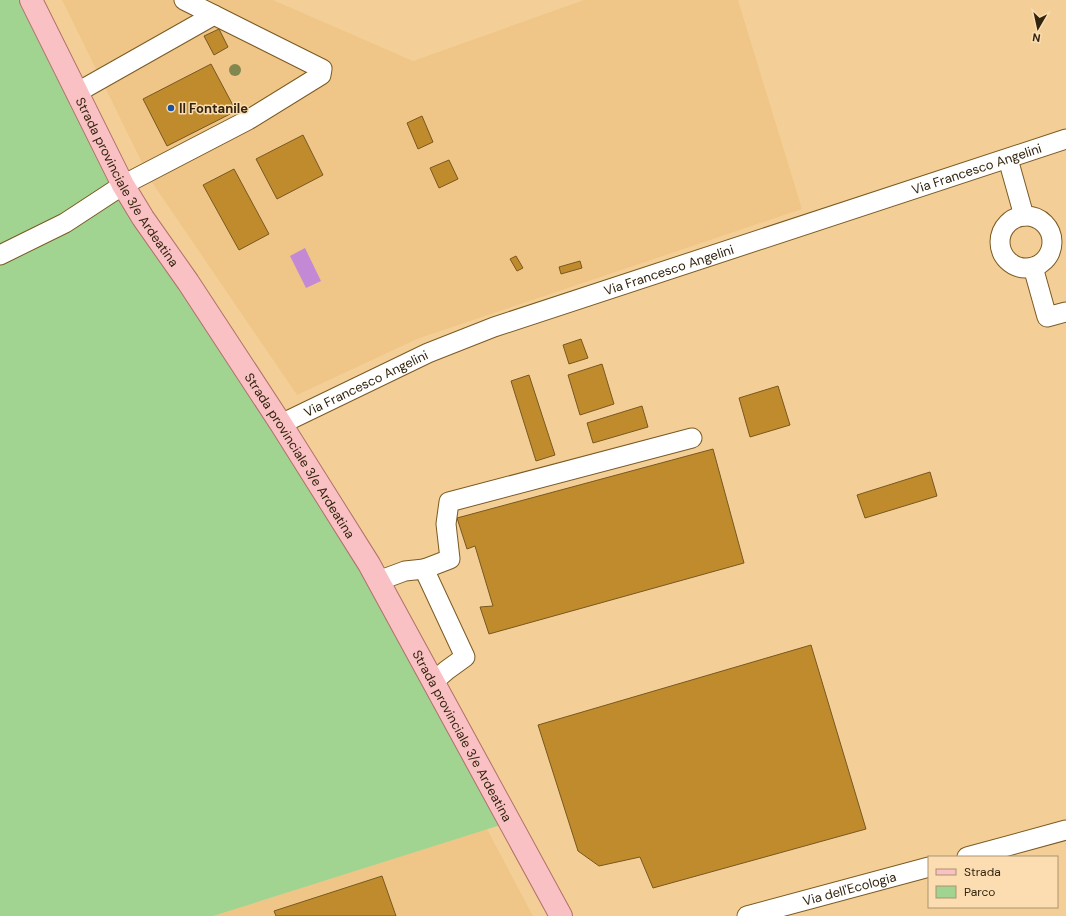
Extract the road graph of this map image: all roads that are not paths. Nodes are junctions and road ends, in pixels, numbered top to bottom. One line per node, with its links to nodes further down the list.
1 (31, 0): 4 (main road, Strada provinciale 3/e Ardeatina)
2 (184, 0): 3 (street)
3 (214, 15): 4 (street); 7 (street)
4 (76, 93): 7 (main road, Strada provinciale 3/e Ardeatina)
5 (1066, 139): 6 (street, Via Francesco Angelini)
6 (1008, 159): 8 (street); 12 (street, Via Francesco Angelini)
7 (123, 185): 9 (street); 12 (main road, Strada provinciale 3/e Ardeatina)
8 (1024, 216): 10 (street); 10 (street)
9 (0, 255)
10 (1033, 267): 11 (street)
11 (1066, 312)
12 (282, 424): 15 (main road, Strada provinciale 3/e Ardeatina)
13 (692, 438): 14 (street)
14 (424, 569): 15 (street); 16 (street)
15 (378, 582): 16 (main road, Strada provinciale 3/e Ardeatina)
16 (433, 682): 20 (main road, Strada provinciale 3/e Ardeatina)
17 (1066, 830): 18 (street)
18 (971, 856)
19 (928, 867): 21 (street, Via dell'Ecologia)
20 (561, 916)
21 (747, 916)

